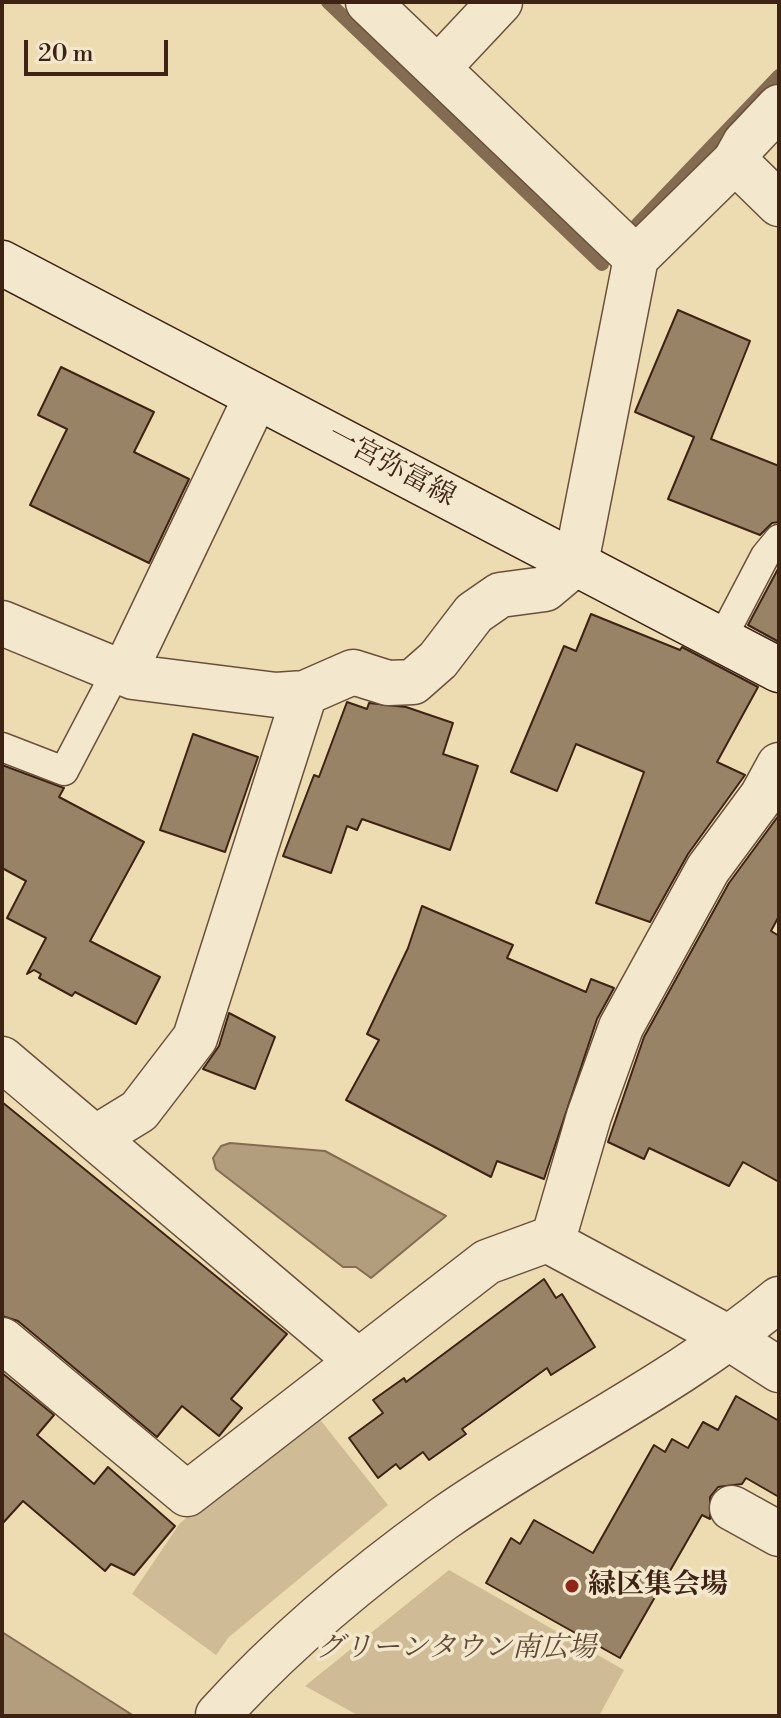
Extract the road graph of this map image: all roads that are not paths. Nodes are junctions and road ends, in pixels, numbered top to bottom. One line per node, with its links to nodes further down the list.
1 (368, 2): 3 (street)
2 (500, 2): 3 (street)
3 (438, 68): 7 (street)
4 (779, 107): 5 (street)
5 (735, 161): 6 (street); 7 (street)
6 (779, 204)
7 (636, 258): 11 (street)
8 (2, 263): 9 (street, 一宮弥富線)
9 (256, 397): 11 (street, 一宮弥富線); 15 (street)
10 (779, 539): 13 (lane)
11 (576, 563): 13 (street, 一宮弥富線); 16 (street)
12 (2, 623): 15 (street)
13 (721, 640): 14 (street, 一宮弥富線)
14 (779, 670)
15 (121, 672): 16 (street); 17 (lane)
16 (305, 693): 20 (street)
17 (2, 747)
18 (779, 765): 21 (street)
19 (2, 1059): 20 (street)
20 (95, 1138): 25 (street)
21 (552, 1243): 23 (street); 25 (street)
22 (779, 1299): 23 (street)
23 (731, 1339): 26 (street); 29 (street)
24 (2, 1340): 25 (street)
25 (358, 1361)
26 (779, 1370)
27 (732, 1508): 28 (street)
28 (779, 1534)
29 (217, 1715)

